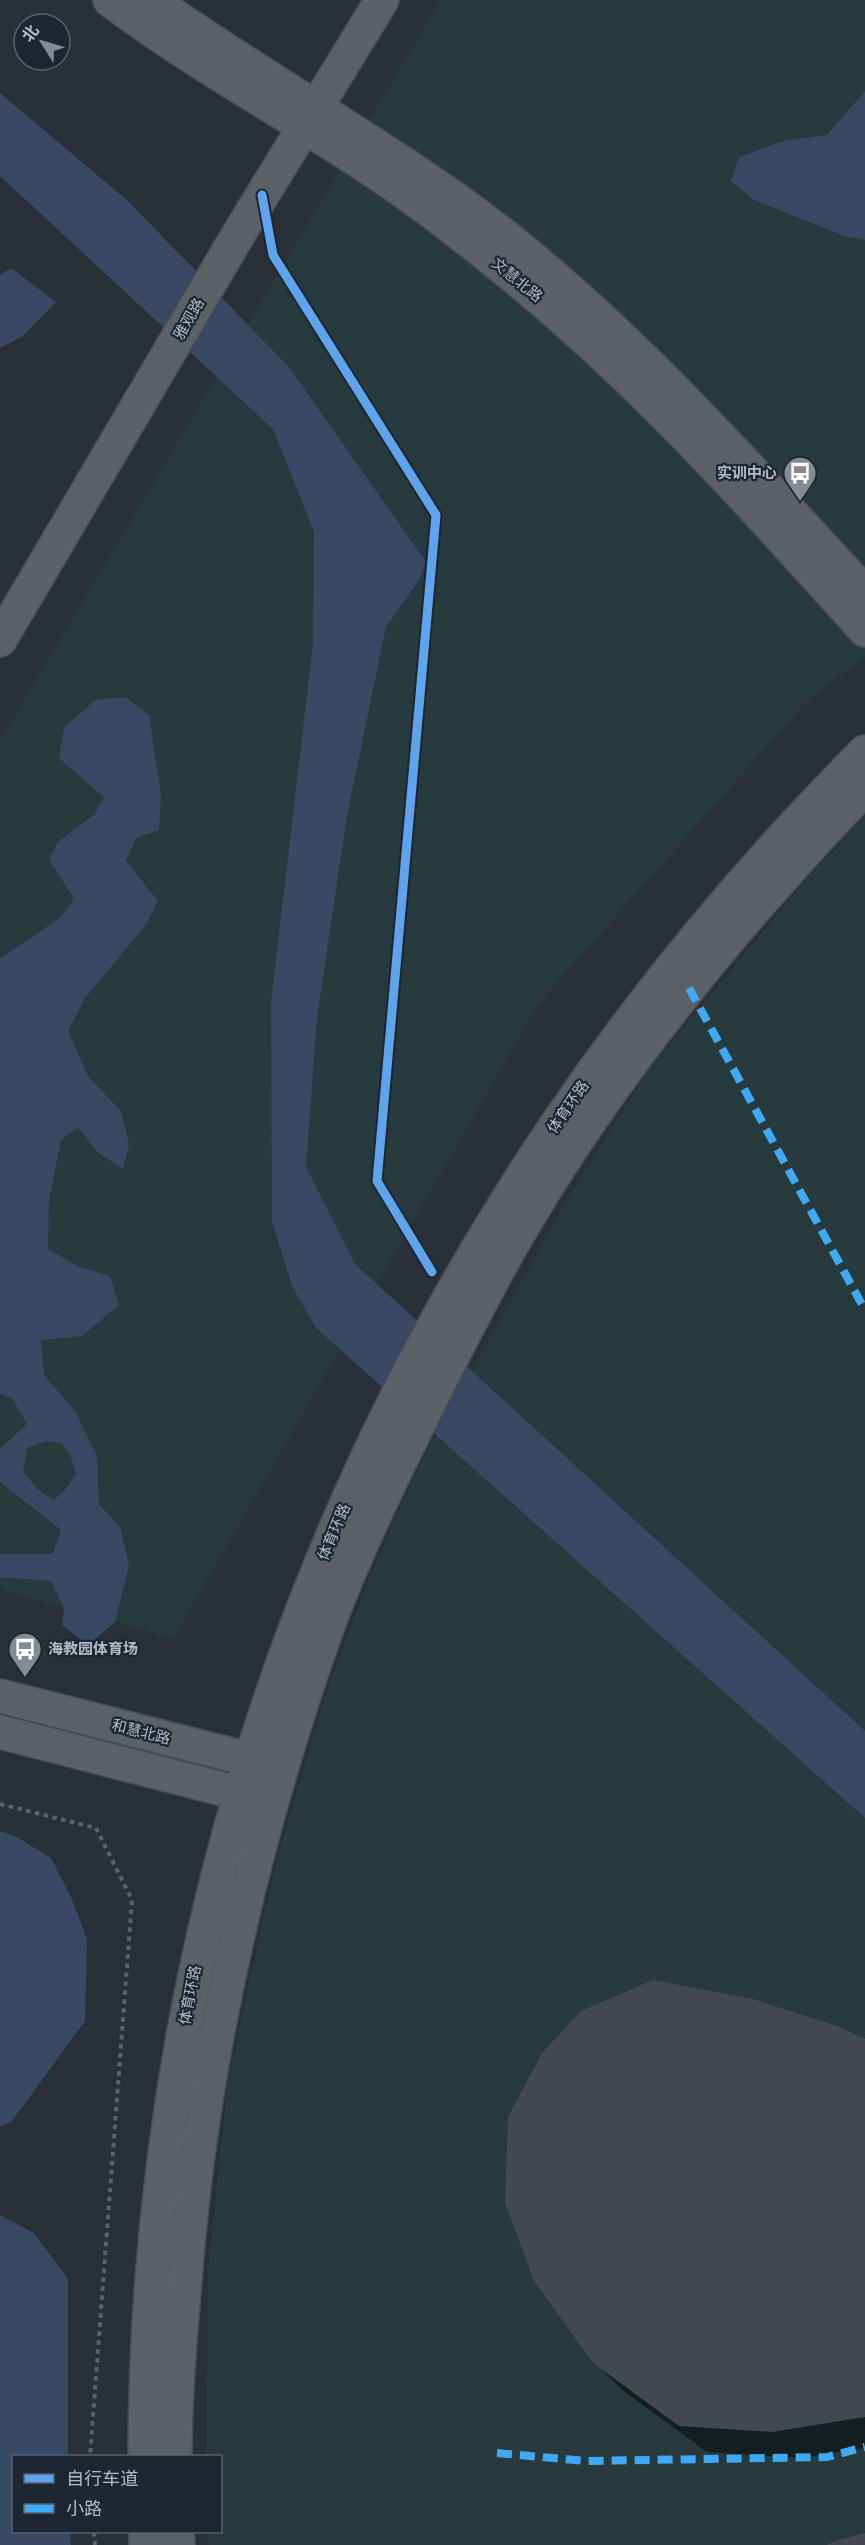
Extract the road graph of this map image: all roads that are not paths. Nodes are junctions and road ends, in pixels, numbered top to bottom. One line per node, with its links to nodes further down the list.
1 (110, 0): 5 (main road, 文慧北路)
2 (152, 0): 5 (main road, 文慧北路)
3 (360, 0): 5 (main road, 雅观路)
4 (382, 0): 5 (main road, 雅观路)
5 (303, 112): 6 (main road, 雅观路); 7 (main road, 文慧北路); 9 (main road, 文慧北路)
6 (145, 376): 8 (main road, 雅观路); 10 (main road, 雅观路)
7 (865, 593)
8 (0, 603)
9 (865, 630)
10 (0, 640)
11 (865, 752): 15 (main road, 体育环路)
12 (865, 789): 16 (main road, 体育环路)
13 (0, 1695): 15 (main road, 和慧北路)
14 (0, 1732): 17 (main road)
15 (249, 1759): 16 (main road, 和慧北路); 17 (main road, 体育环路)
16 (282, 1767): 17 (main road, 体育环路)
17 (256, 1798): 18 (main road, 体育环路); 19 (main road, 体育环路)
18 (145, 2455)
19 (175, 2455)

